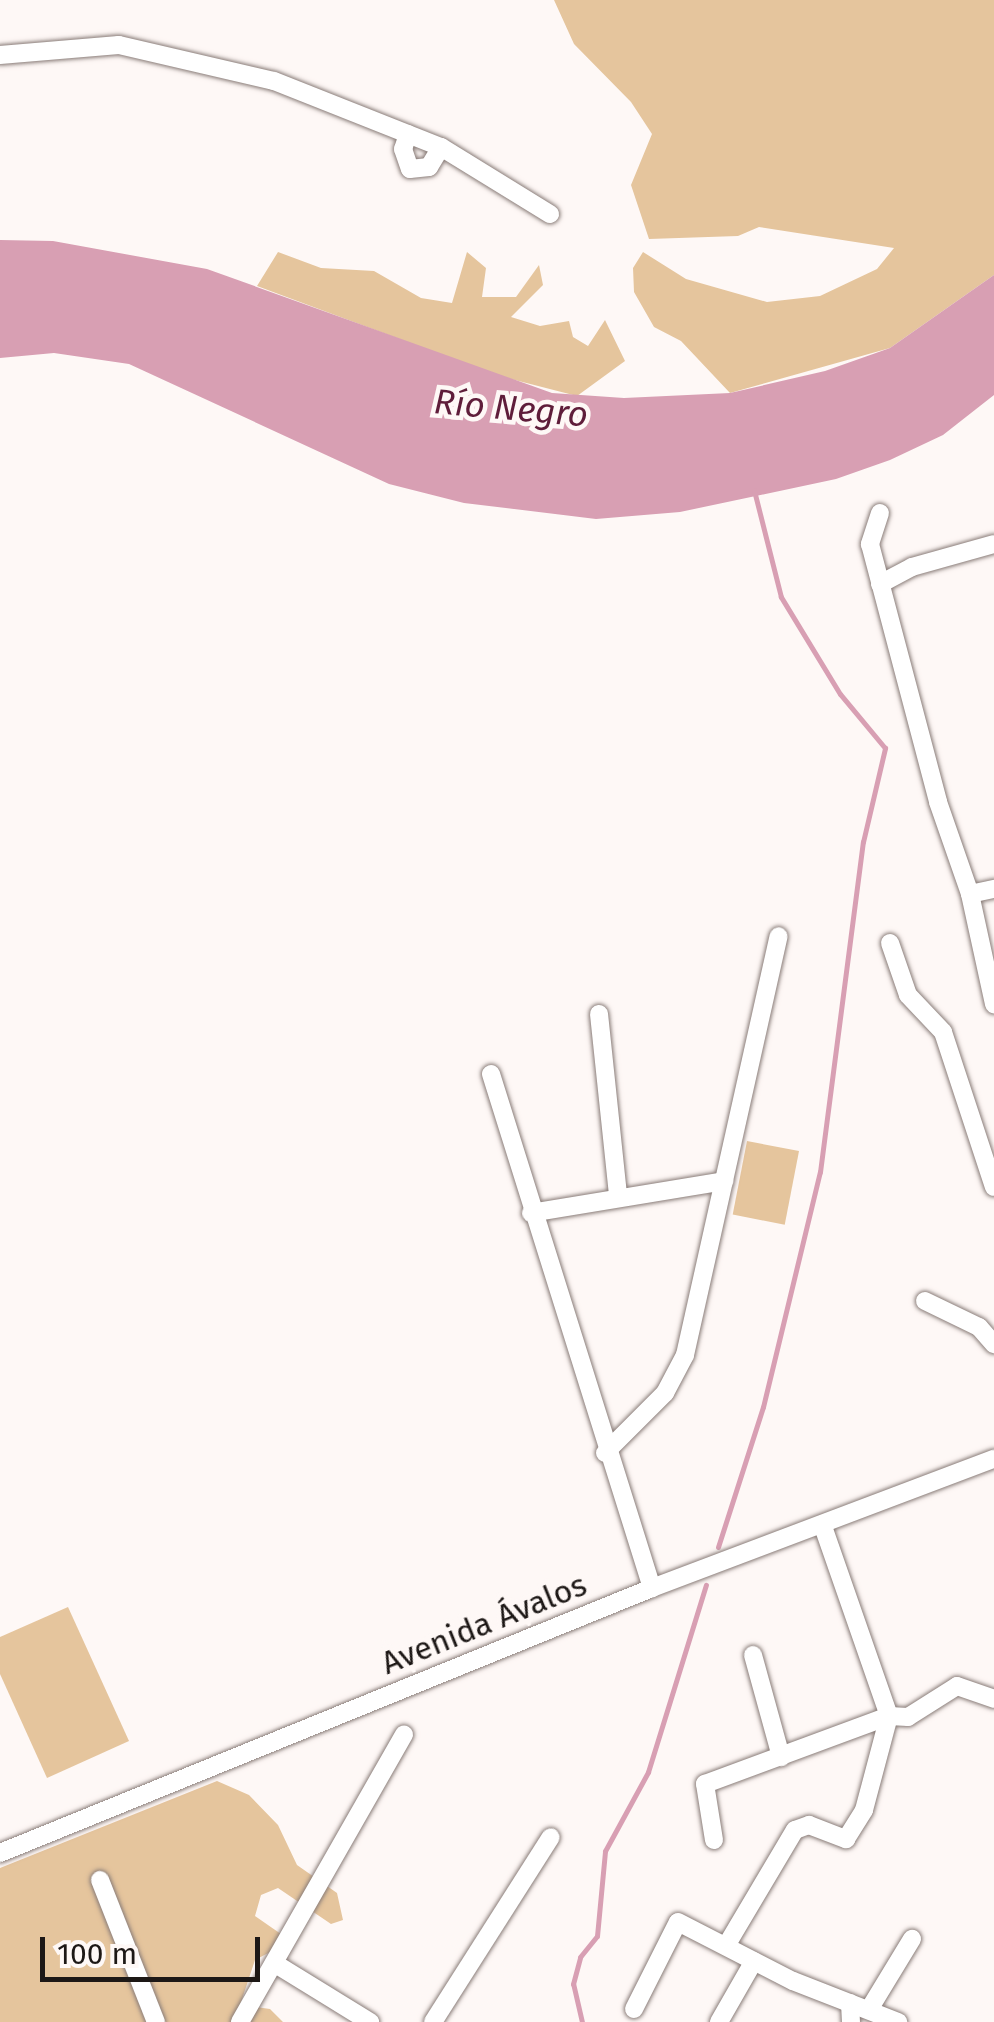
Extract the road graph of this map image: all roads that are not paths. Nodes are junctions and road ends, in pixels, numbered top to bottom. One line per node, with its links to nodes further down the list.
1 (0, 55): 2 (street)
2 (408, 134): 3 (street); 3 (street)
3 (440, 147): 4 (street)
4 (550, 214)
5 (880, 512): 7 (street)
6 (994, 544): 7 (street)
7 (880, 584): 9 (street)
8 (994, 889): 9 (street)
9 (970, 894): 12 (street)
10 (780, 936): 15 (street)
11 (890, 943): 16 (street)
12 (994, 1004)
13 (599, 1014): 17 (street)
14 (490, 1074): 18 (street)
15 (724, 1181): 17 (street); 21 (street)
16 (994, 1187)
17 (618, 1195): 18 (street)
18 (531, 1212): 21 (street)
19 (925, 1301): 20 (street)
20 (994, 1344)
21 (605, 1454): 24 (street)
22 (994, 1459): 23 (street, Avenida Ávalos)
23 (822, 1524): 24 (street, Avenida Ávalos); 27 (street)
24 (652, 1588): 32 (street, Avenida Ávalos)
25 (753, 1655): 29 (street)
26 (994, 1699): 27 (street)
27 (889, 1716): 29 (street); 35 (street)
28 (404, 1735): 37 (street)
29 (781, 1757): 31 (street)
30 (550, 1837): 44 (street)
31 (714, 1840)
32 (0, 1853)
33 (100, 1880): 41 (street)
34 (912, 1939): 38 (street)
35 (726, 1946): 36 (street); 39 (street)
36 (754, 1960): 40 (street); 45 (street)
37 (274, 1963): 42 (street); 43 (street)
38 (870, 2008): 40 (street); 46 (street)
39 (634, 2010)
40 (851, 2012)
41 (156, 2022)
42 (240, 2022)
43 (370, 2022)
44 (433, 2022)
45 (718, 2022)
46 (898, 2022)

